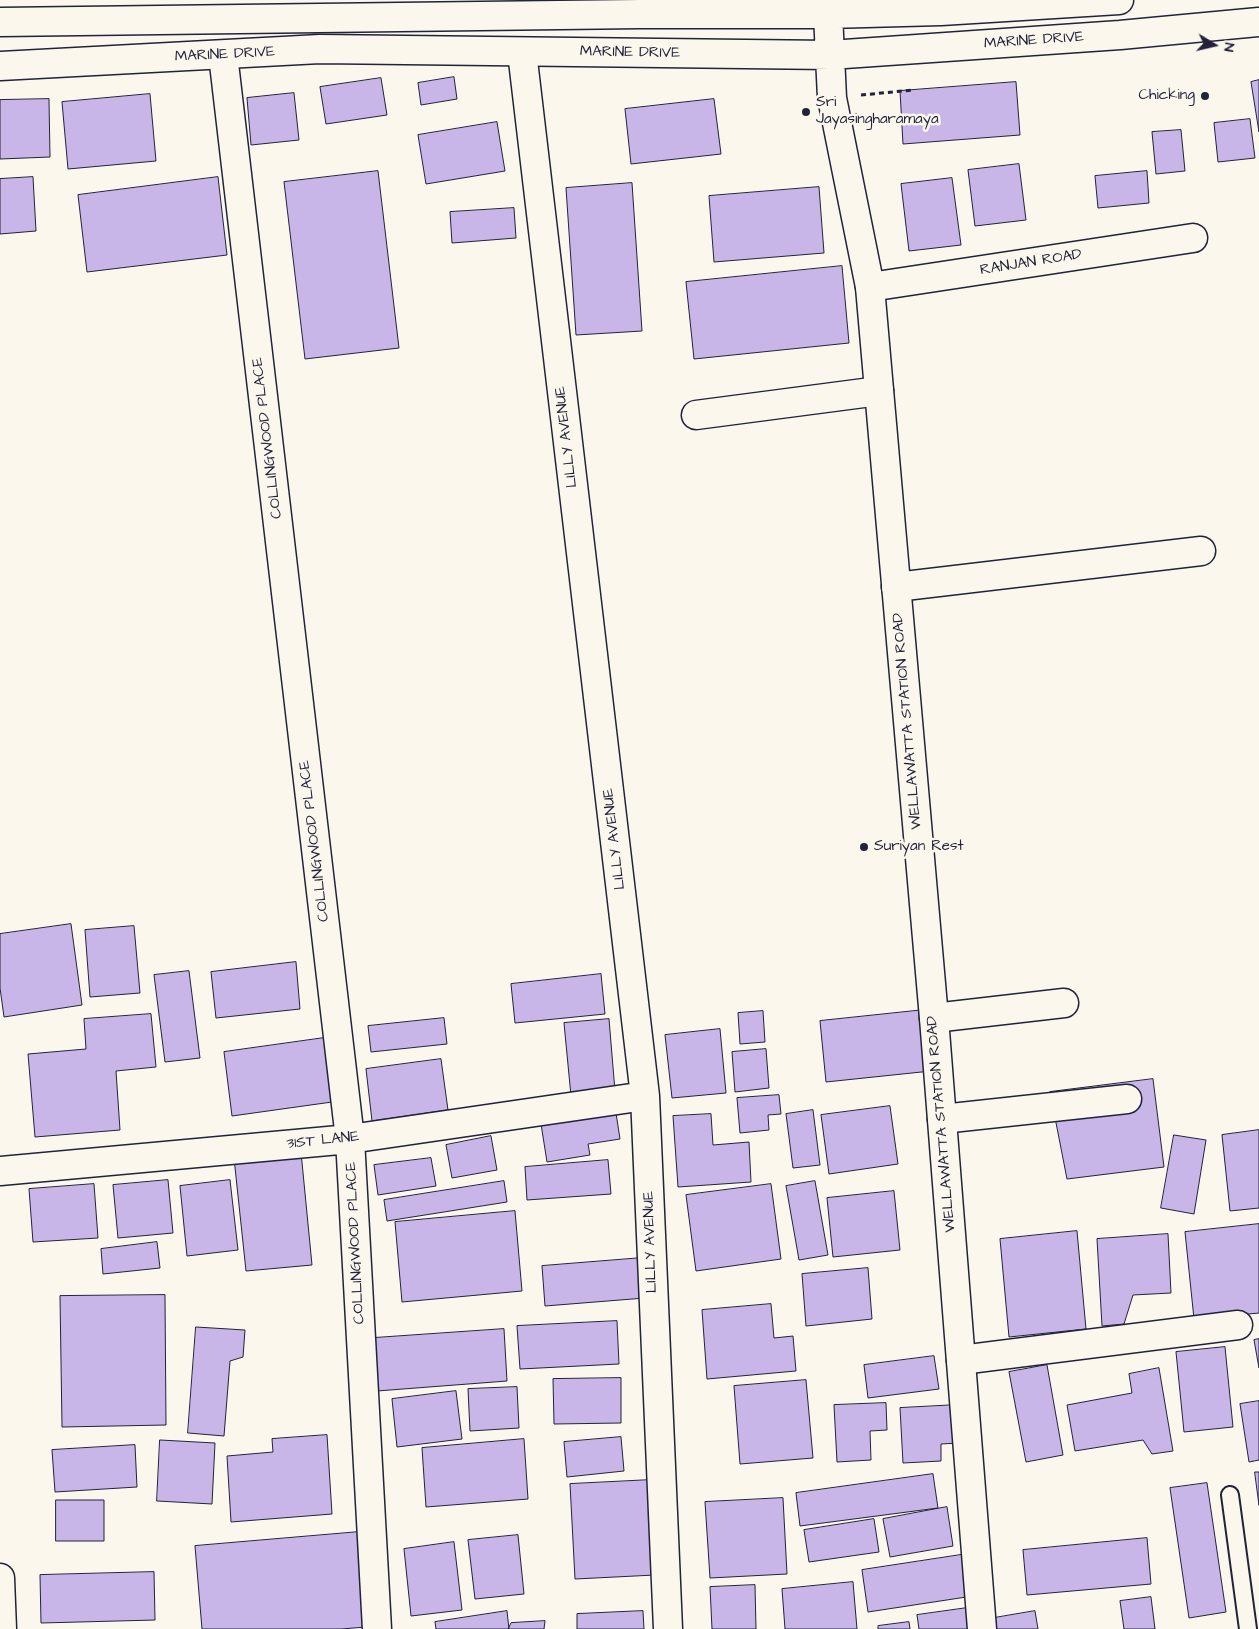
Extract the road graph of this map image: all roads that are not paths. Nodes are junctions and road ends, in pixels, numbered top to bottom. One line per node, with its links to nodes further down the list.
1 (1119, 0): 2 (street)
2 (828, 14): 3 (street); 7 (street, WELLAWATTA STATION ROAD)
3 (0, 22)
4 (1259, 22): 7 (street, MARINE DRIVE)
5 (522, 52): 6 (street, MARINE DRIVE); 7 (street, MARINE DRIVE); 17 (street, LILLY AVENUE)
6 (224, 55): 8 (street, MARINE DRIVE); 20 (street, COLLINGWOOD PLACE)
7 (830, 55): 10 (street, WELLAWATTA STATION ROAD)
8 (0, 66)
9 (1193, 238): 10 (street, RANJAN ROAD)
10 (870, 287): 11 (street, WELLAWATTA STATION ROAD)
11 (879, 391): 12 (street); 14 (street, WELLAWATTA STATION ROAD)
12 (696, 415)
13 (1201, 550): 14 (street)
14 (896, 587): 16 (street, WELLAWATTA STATION ROAD)
15 (1064, 1002): 16 (street)
16 (934, 1018): 19 (street, WELLAWATTA STATION ROAD)
17 (645, 1096): 20 (street, 31ST LANE); 28 (street, LILLY AVENUE)
18 (1127, 1099): 19 (street)
19 (942, 1119): 23 (street, WELLAWATTA STATION ROAD)
20 (350, 1139): 21 (street, 31ST LANE); 27 (street, COLLINGWOOD PLACE)
21 (0, 1171)
22 (1238, 1325): 23 (street)
23 (961, 1360): 29 (street, WELLAWATTA STATION ROAD)
24 (1230, 1495): 30 (lane)
25 (0, 1578): 26 (street)
26 (2, 1629)
27 (377, 1629)
28 (668, 1629)
29 (982, 1629)
30 (1248, 1629)

